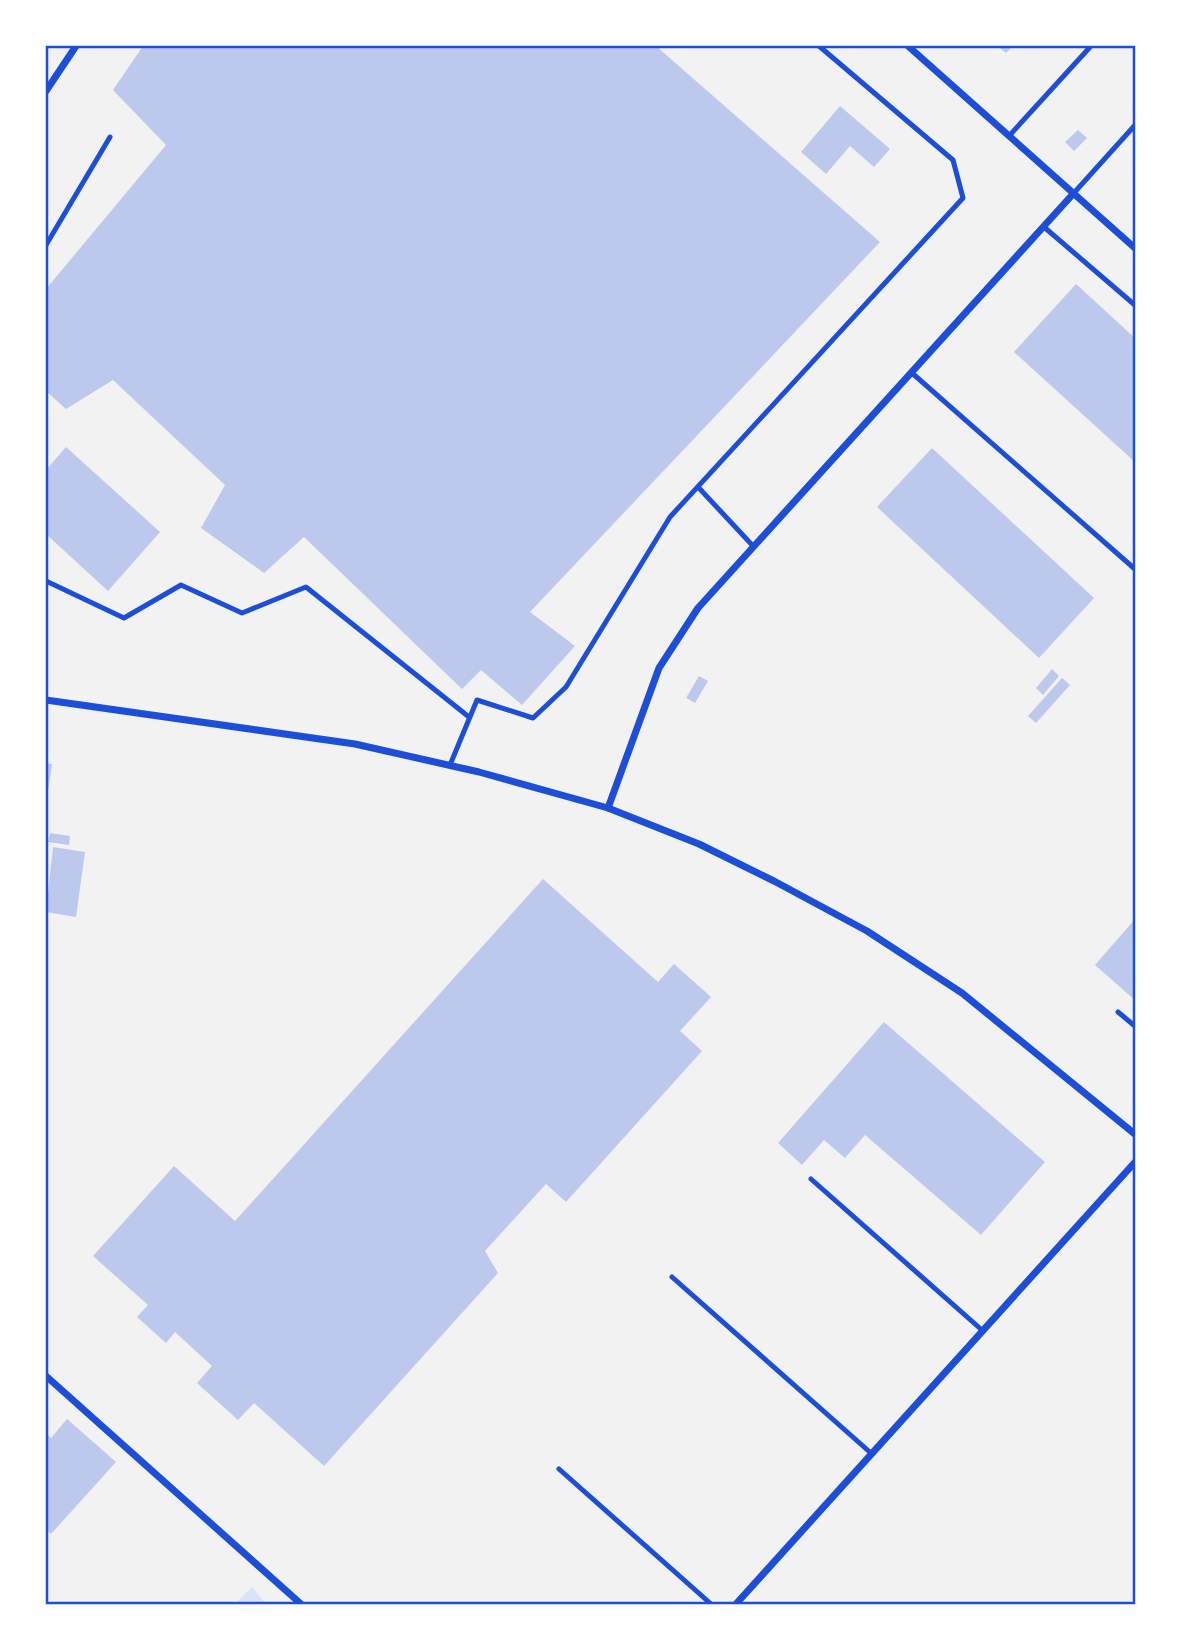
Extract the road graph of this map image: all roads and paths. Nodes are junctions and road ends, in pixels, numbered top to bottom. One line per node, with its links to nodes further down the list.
1 (76, 46): 5 (street)
2 (819, 46): 15 (lane)
3 (908, 46): 7 (street)
4 (1091, 46): 7 (lane)
5 (46, 91)
6 (1136, 124): 9 (lane)
7 (1009, 136): 9 (street)
8 (110, 137): 11 (lane)
9 (1073, 194): 10 (street); 12 (street)
10 (1044, 227): 13 (lane); 14 (street)
11 (46, 245)
12 (1136, 249)
13 (1136, 306)
14 (912, 373): 16 (street); 17 (lane)
15 (698, 487): 16 (lane); 20 (lane)
16 (754, 547): 22 (street)
17 (1136, 570)
18 (46, 581): 20 (lane)
19 (46, 700): 21 (street)
20 (469, 718): 21 (lane)
21 (450, 765): 22 (street)
22 (608, 808): 25 (street)
23 (1118, 1012): 24 (lane)
24 (1136, 1027)
25 (1136, 1135)
26 (1136, 1161): 29 (street)
27 (811, 1179): 29 (lane)
28 (672, 1277): 31 (lane)
29 (983, 1331): 31 (street)
30 (46, 1376): 33 (street)
31 (872, 1454): 35 (street)
32 (559, 1469): 34 (lane)
33 (301, 1605)
34 (711, 1605)
35 (736, 1605)

